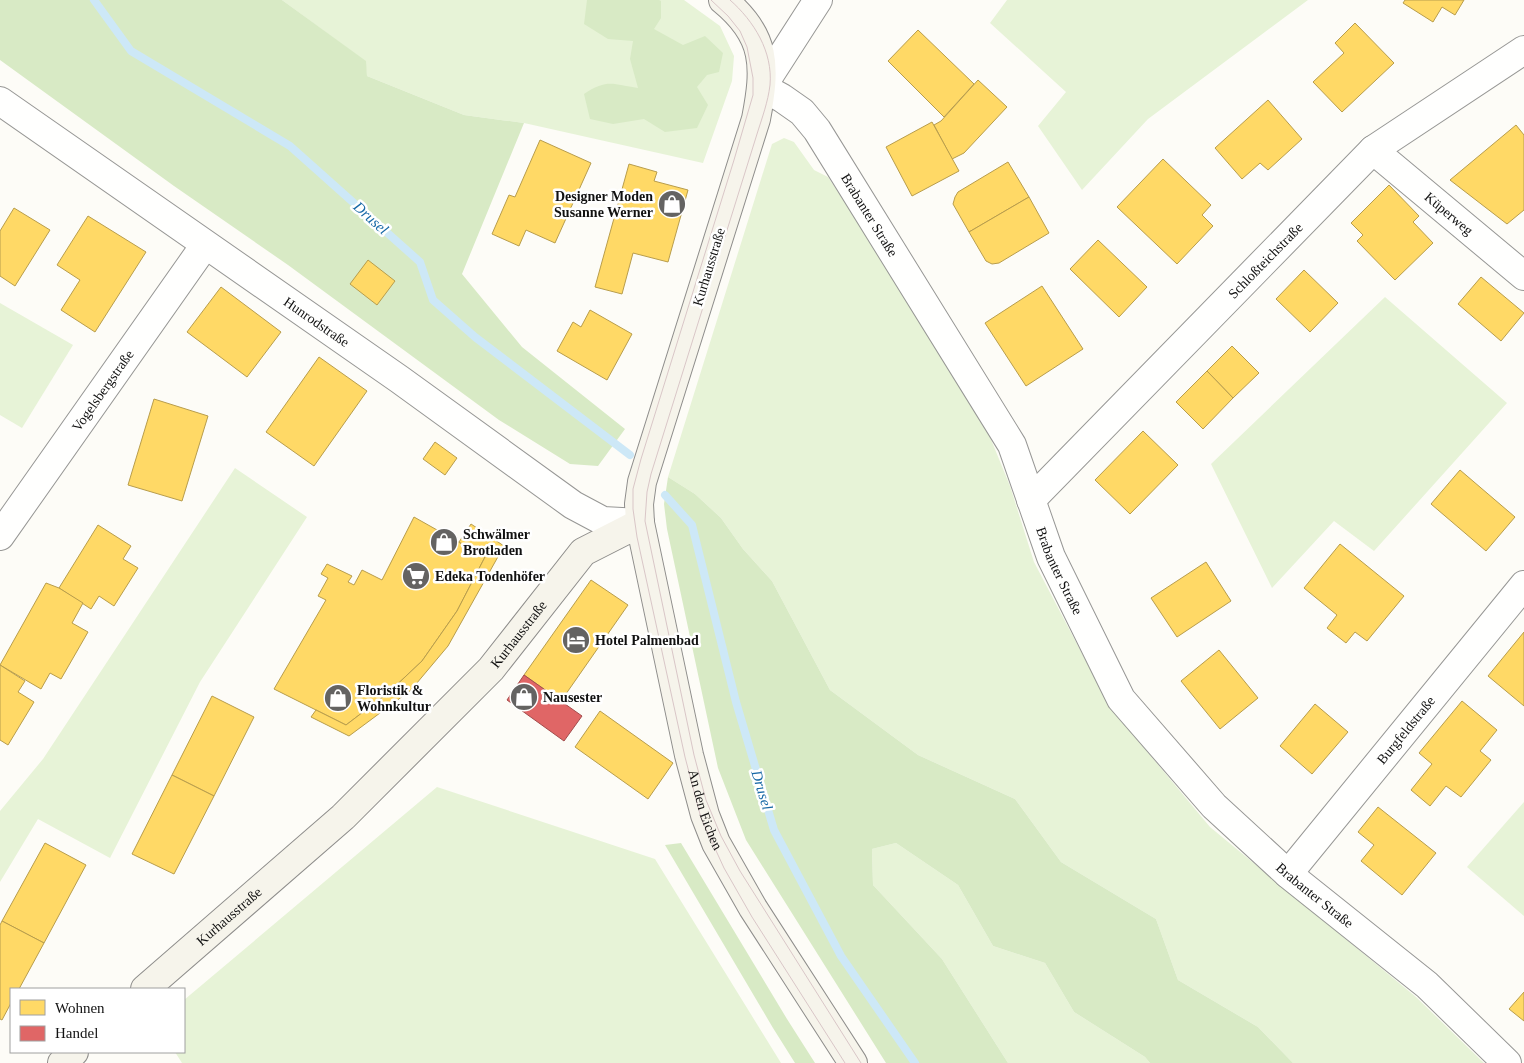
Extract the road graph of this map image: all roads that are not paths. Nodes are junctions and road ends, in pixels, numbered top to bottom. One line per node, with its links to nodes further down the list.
1 (723, 0): 4 (street)
2 (818, 0): 4 (street, Kurhausstraße)
3 (1524, 50): 6 (street, Schloßteichstraße)
4 (762, 88): 9 (street, Brabanter Straße); 10 (street, Kurhausstraße)
5 (0, 101): 7 (street, Hunrodstraße)
6 (1373, 150): 8 (street, Küperweg); 9 (street, Schloßteichstraße)
7 (205, 245): 10 (street, Hunrodstraße); 11 (street, Vogelsbergstraße)
8 (1524, 276)
9 (1031, 500): 13 (street, Brabanter Straße)
10 (640, 523): 14 (street, Kurhausstraße); 17 (street, An den Eichen)
11 (0, 536)
12 (1524, 585): 13 (street, Burgfeldstraße)
13 (1288, 874): 18 (street, Brabanter Straße)
14 (146, 988)
15 (73, 1053): 16 (street)
16 (62, 1063)
17 (852, 1063)
18 (1507, 1063)

